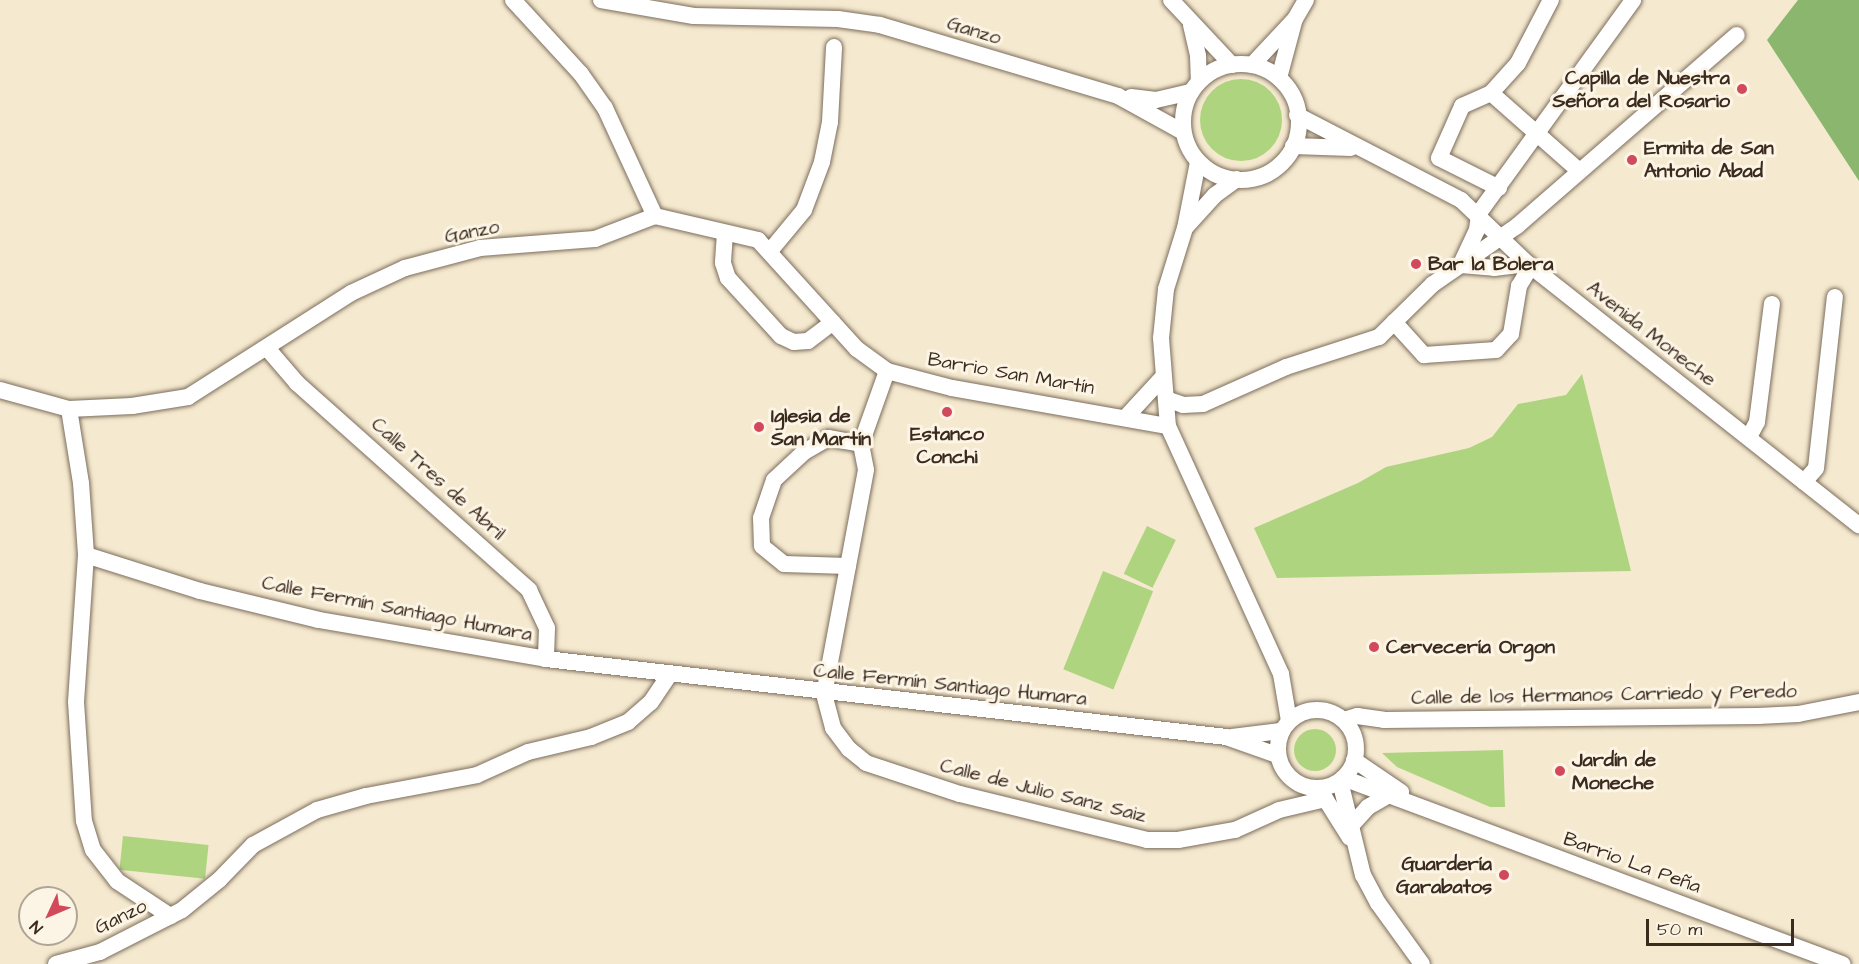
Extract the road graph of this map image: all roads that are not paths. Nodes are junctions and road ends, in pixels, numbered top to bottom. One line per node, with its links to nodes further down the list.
1 (513, 0): 27 (street)
2 (601, 0): 16 (street, Ganzo)
3 (1171, 0): 8 (street)
4 (1306, 0): 7 (street)
5 (1551, 0): 15 (street)
6 (1633, 0): 19 (street)
7 (1295, 18): 12 (street); 13 (street)
8 (1191, 24): 11 (street); 14 (street)
9 (1737, 34): 23 (street)
10 (834, 47): 31 (street)
11 (1232, 65): 12 (street); 14 (street)
12 (1252, 65): 13 (street)
13 (1280, 78): 17 (street)
14 (1195, 87): 16 (street, Ganzo); 18 (street)
15 (1491, 93): 19 (street); 25 (street)
16 (1118, 96): 18 (street, Ganzo)
17 (1298, 115): 20 (street); 21 (street, Avenida Moneche)
18 (1183, 132): 22 (street)
19 (1537, 133): 23 (street); 25 (street)
20 (1293, 146): 21 (street, Avenida Moneche); 24 (street)
21 (1358, 149): 26 (street, Avenida Moneche)
22 (1197, 162): 24 (street); 28 (street)
23 (1578, 170): 30 (street)
24 (1237, 179): 28 (street)
25 (1499, 188): 26 (street)
26 (1479, 213): 30 (street, Avenida Moneche); 32 (street)
27 (655, 216): 29 (street, Barrio San Martín); 39 (street, Ganzo)
28 (1185, 228): 41 (street)
29 (725, 233): 31 (street, Barrio San Martín); 37 (street)
30 (1506, 243): 32 (street); 33 (street, Avenida Moneche); 34 (street)
31 (770, 250): 37 (street, Barrio San Martín)
32 (1461, 265): 34 (street); 38 (street)
33 (1529, 265): 34 (street); 38 (street); 47 (street, Avenida Moneche)
34 (1494, 268)
35 (1835, 297): 49 (street)
36 (1772, 304): 47 (street)
37 (833, 322): 40 (street, Barrio San Martín)
38 (1394, 322): 43 (street)
39 (267, 348): 44 (street, Ganzo); 53 (street, Calle Tres de Abril)
40 (887, 371): 45 (street, Barrio San Martín); 48 (street)
41 (1163, 377): 43 (street); 45 (street)
42 (0, 390): 44 (street, Ganzo)
43 (1166, 399): 46 (street)
44 (69, 409): 51 (street)
45 (1127, 416): 46 (street, Barrio San Martín)
46 (1168, 426): 55 (street)
47 (1749, 437): 49 (street, Avenida Moneche)
48 (861, 444): 52 (street); 52 (street)
49 (1804, 482): 50 (street, Avenida Moneche)
50 (1859, 525)
51 (86, 555): 53 (street, Calle Fermín Santiago Humara); 72 (street)
52 (848, 566): 56 (street)
53 (546, 659): 54 (street, Calle Fermín Santiago Humara)
54 (670, 674): 56 (street, Calle Fermín Santiago Humara); 72 (street)
55 (1284, 681): 58 (street); 61 (street)
56 (824, 694): 62 (street, Calle Fermín Santiago Humara); 67 (street, Calle de Julio Sanz Saiz)
57 (1859, 702): 60 (street, Calle de los Hermanos Carriedo y Peredo)
58 (1311, 710): 59 (street); 61 (street)
59 (1344, 720): 60 (street, Calle de los Hermanos Carriedo y Peredo); 63 (street)
60 (1384, 720): 63 (street, Calle de los Hermanos Carriedo y Peredo)
61 (1285, 726): 62 (street, Calle Fermín Santiago Humara); 64 (street)
62 (1226, 737): 64 (street, Calle Fermín Santiago Humara)
63 (1355, 740): 65 (street)
64 (1277, 755): 67 (street)
65 (1354, 760): 66 (street); 69 (street, Barrio La Peña)
66 (1342, 780): 67 (street); 68 (street, Barrio La Peña); 70 (street)
67 (1322, 794): 71 (street)
68 (1389, 795): 69 (street, Barrio La Peña); 70 (street)
69 (1425, 806): 73 (street, Barrio La Peña)
70 (1352, 826): 71 (street)
71 (1355, 847): 75 (street)
72 (170, 916): 74 (street, Ganzo)
73 (1825, 961): 76 (street, Barrio La Peña)
74 (56, 964)
75 (1422, 964)
76 (1842, 964)

